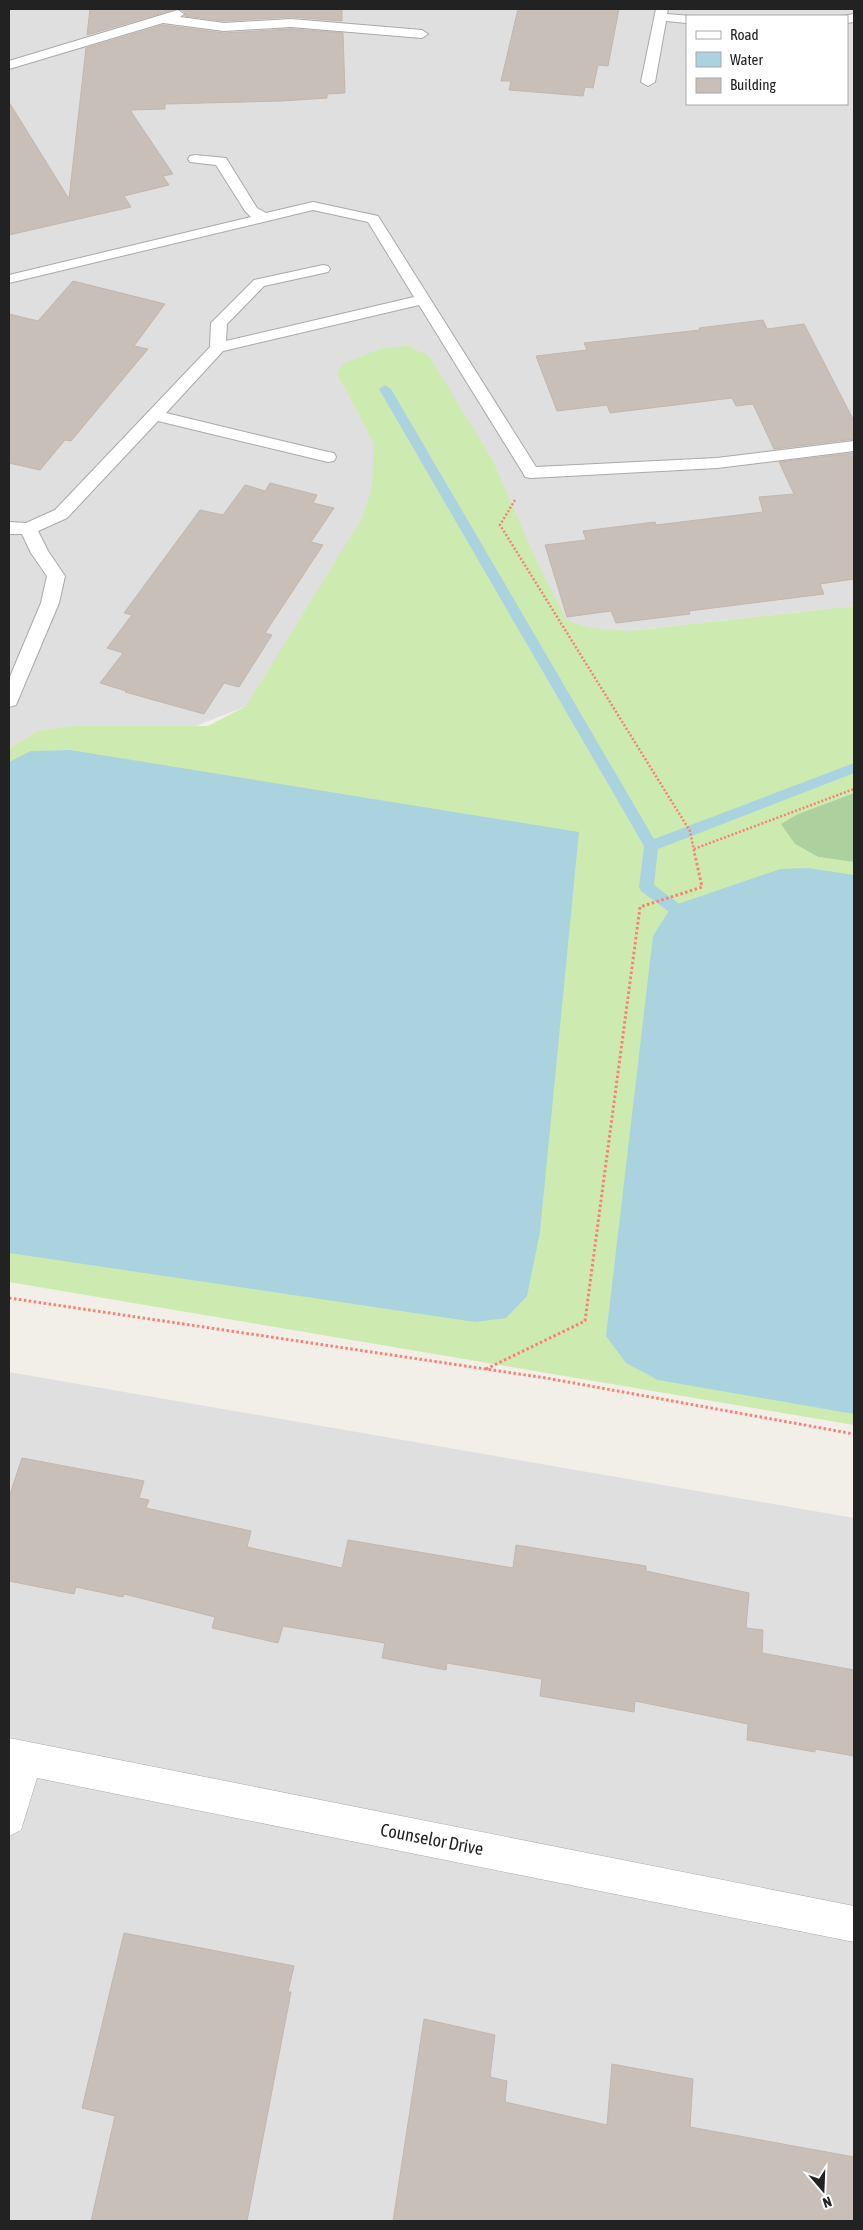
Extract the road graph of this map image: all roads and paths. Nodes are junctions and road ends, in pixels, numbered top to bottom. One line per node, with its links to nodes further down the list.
1 (192, 9): 3 (lane)
2 (661, 13): 4 (lane); 7 (lane)
3 (164, 19): 5 (lane); 6 (lane)
4 (686, 19)
5 (422, 34)
6 (9, 65)
7 (648, 82)
8 (195, 159): 9 (lane)
9 (264, 218): 11 (lane); 12 (lane)
10 (323, 269): 13 (lane)
11 (9, 279)
12 (423, 300): 13 (lane); 17 (lane)
13 (218, 348): 14 (lane)
14 (155, 415): 16 (lane); 19 (lane)
15 (854, 446): 17 (lane)
16 (328, 457)
17 (531, 472): 22 (path)
18 (9, 528): 19 (lane)
19 (28, 529): 20 (lane)
20 (9, 700)
21 (854, 788): 22 (path)
22 (694, 849): 24 (path)
23 (9, 1298): 24 (path)
24 (486, 1369): 25 (path)
25 (854, 1434)
26 (17, 1756): 27 (street); 28 (street, Counselor Drive)
27 (9, 1818)
28 (854, 1924)

